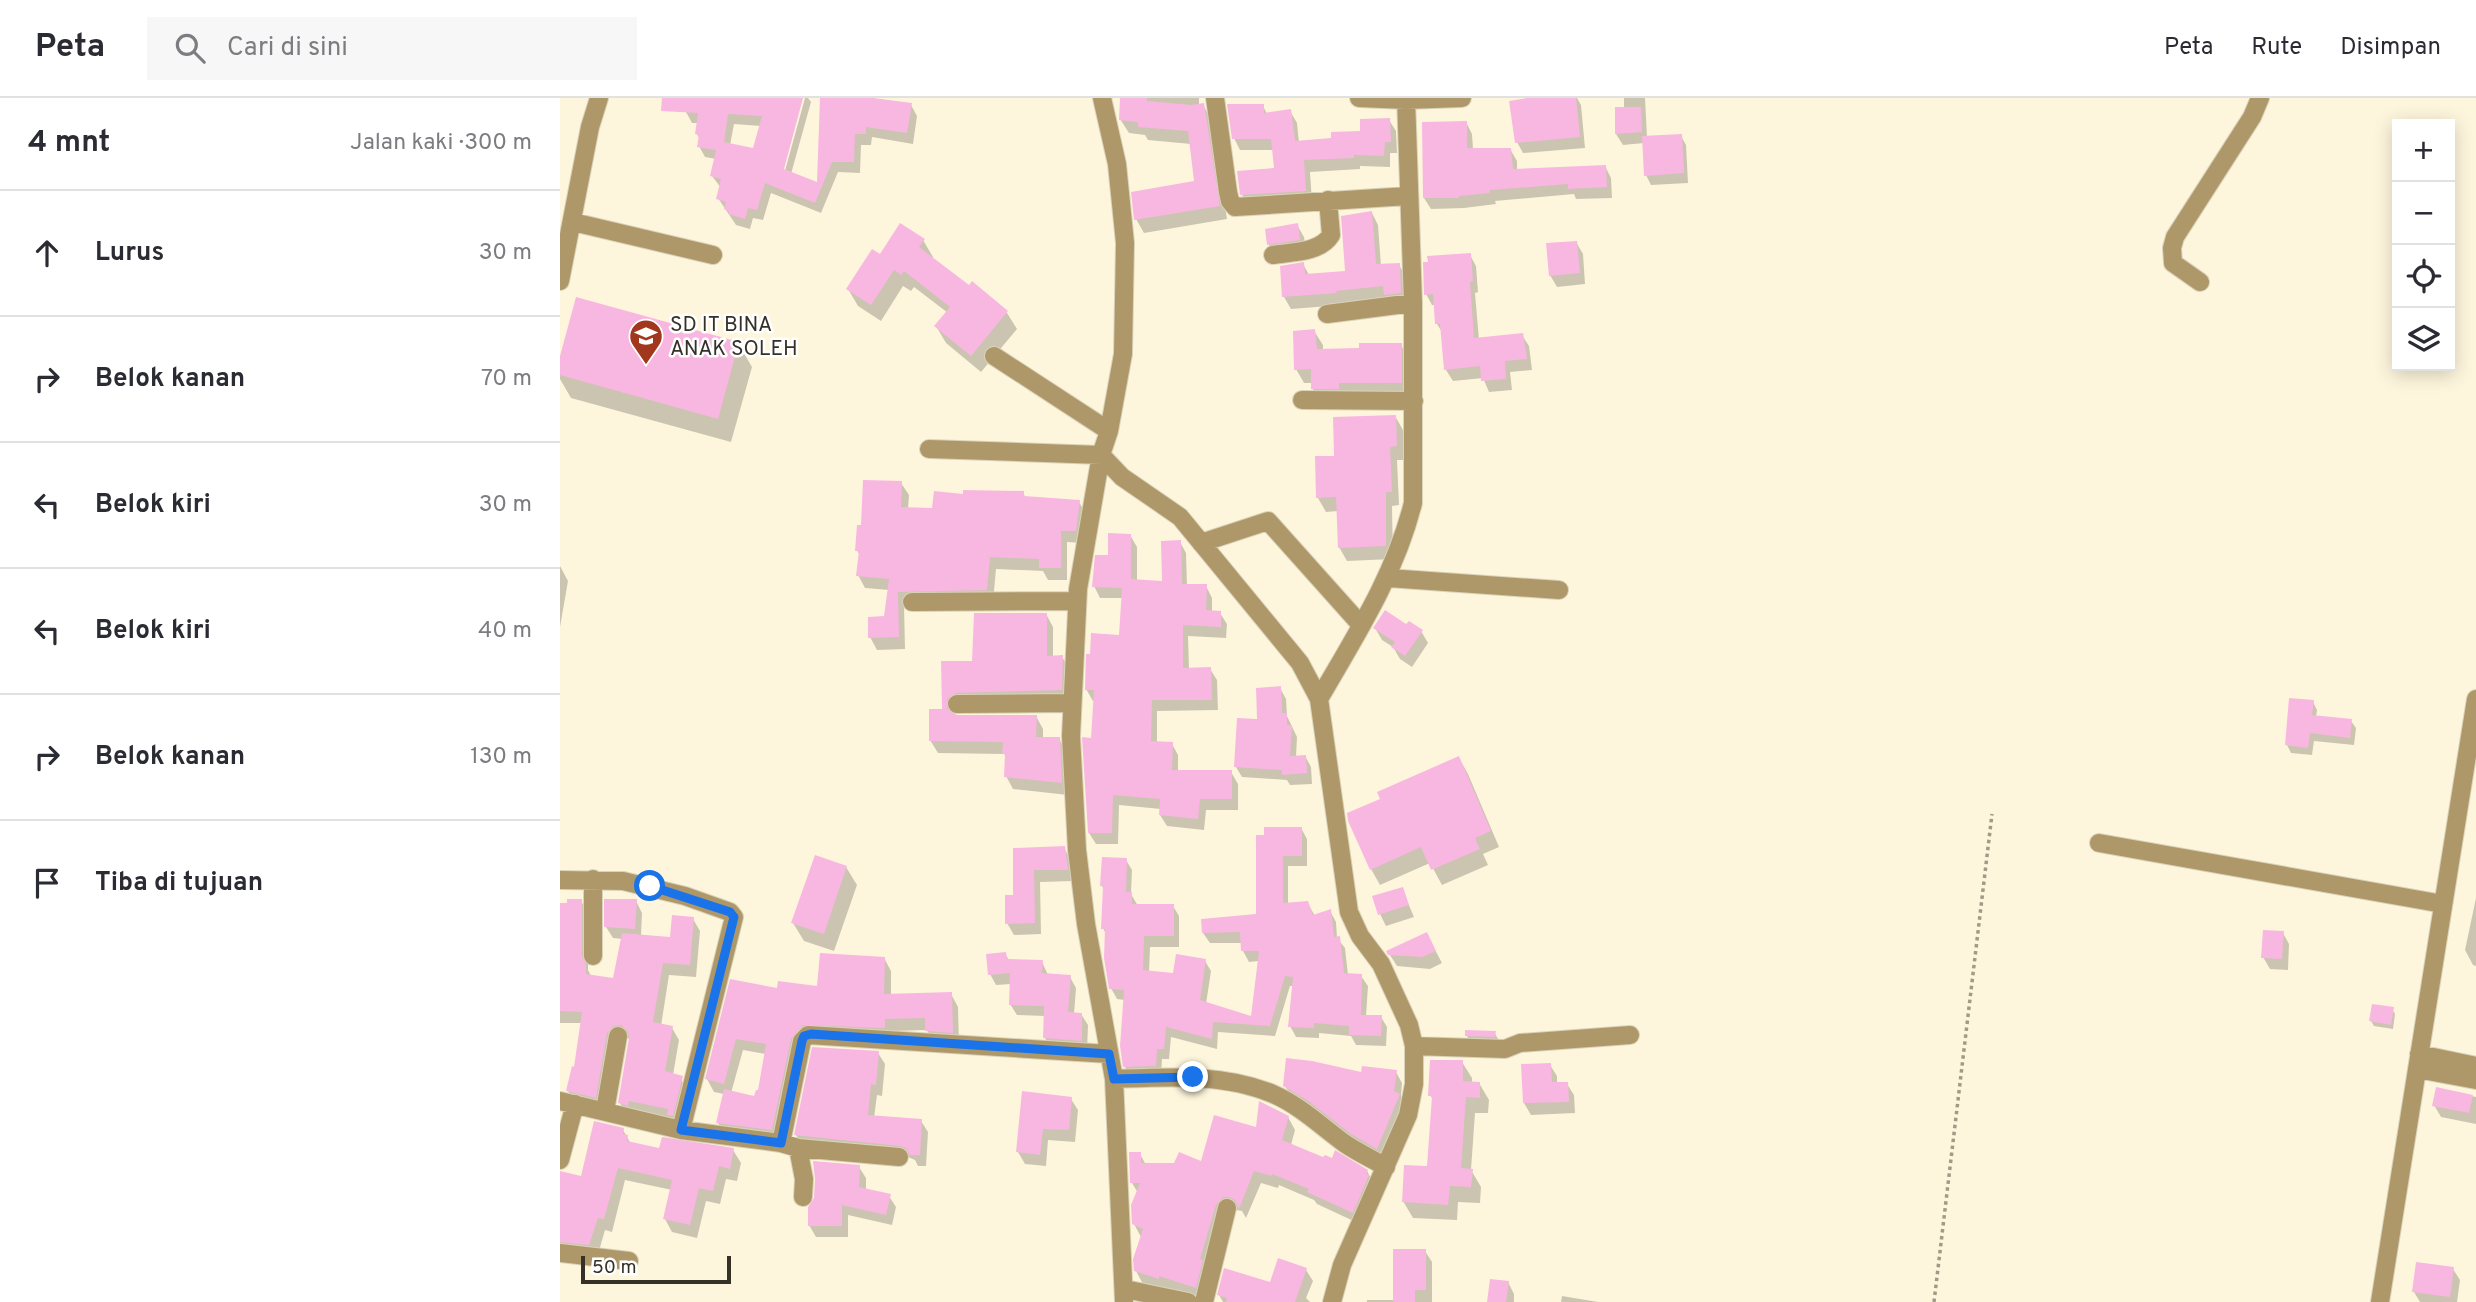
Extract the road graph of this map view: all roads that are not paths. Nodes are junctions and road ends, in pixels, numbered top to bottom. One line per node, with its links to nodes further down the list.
1 (599, 98): 10 (street)
2 (1102, 98): 20 (street)
3 (1215, 98): 9 (street)
4 (1359, 98): 7 (street)
5 (1462, 98): 7 (street)
6 (2260, 98): 14 (street)
7 (1406, 99): 8 (street)
8 (1408, 196): 9 (street); 15 (street)
9 (1328, 200): 12 (street)
10 (573, 222): 11 (street); 13 (street)
11 (713, 255)
12 (1273, 255)
13 (560, 281)
14 (2200, 282)
15 (1413, 303): 16 (street); 19 (street)
16 (1327, 314)
17 (994, 356): 20 (street)
18 (1302, 400): 19 (street)
19 (1414, 401): 24 (street)
20 (1109, 431): 22 (street)
21 (929, 449): 22 (street)
22 (1101, 455): 23 (street); 26 (street)
23 (1200, 543): 28 (street); 29 (street)
24 (1388, 578): 25 (street); 28 (street)
25 (1559, 590)
26 (1077, 601): 27 (street); 31 (street)
27 (912, 603)
28 (1362, 625): 29 (street)
29 (1319, 699): 40 (street)
30 (2476, 699): 36 (street)
31 (1072, 703): 32 (street); 41 (street)
32 (957, 704)
33 (2099, 843): 36 (street)
34 (593, 879): 35 (street); 37 (street); 48 (street)
35 (560, 880)
36 (2443, 904): 42 (street)
37 (593, 956)
38 (1630, 1035): 40 (street)
39 (618, 1036): 47 (street)
40 (1414, 1046): 52 (street)
41 (1109, 1054): 44 (street); 49 (street)
42 (2418, 1062): 43 (street); 45 (street); 61 (street)
43 (2476, 1066)
44 (1114, 1079): 52 (street); 57 (street)
45 (2476, 1080)
46 (567, 1103): 47 (street); 51 (street)
47 (605, 1111): 48 (street)
48 (681, 1130): 49 (street)
49 (789, 1145): 50 (street); 53 (street)
50 (898, 1157)
51 (560, 1160)
52 (1386, 1167): 60 (street)
53 (803, 1197)
54 (1227, 1208): 59 (street)
55 (560, 1253): 56 (street)
56 (629, 1261)
57 (1124, 1296): 58 (street)
58 (1188, 1302)
59 (1205, 1302)
60 (1332, 1302)
61 (2381, 1302)

